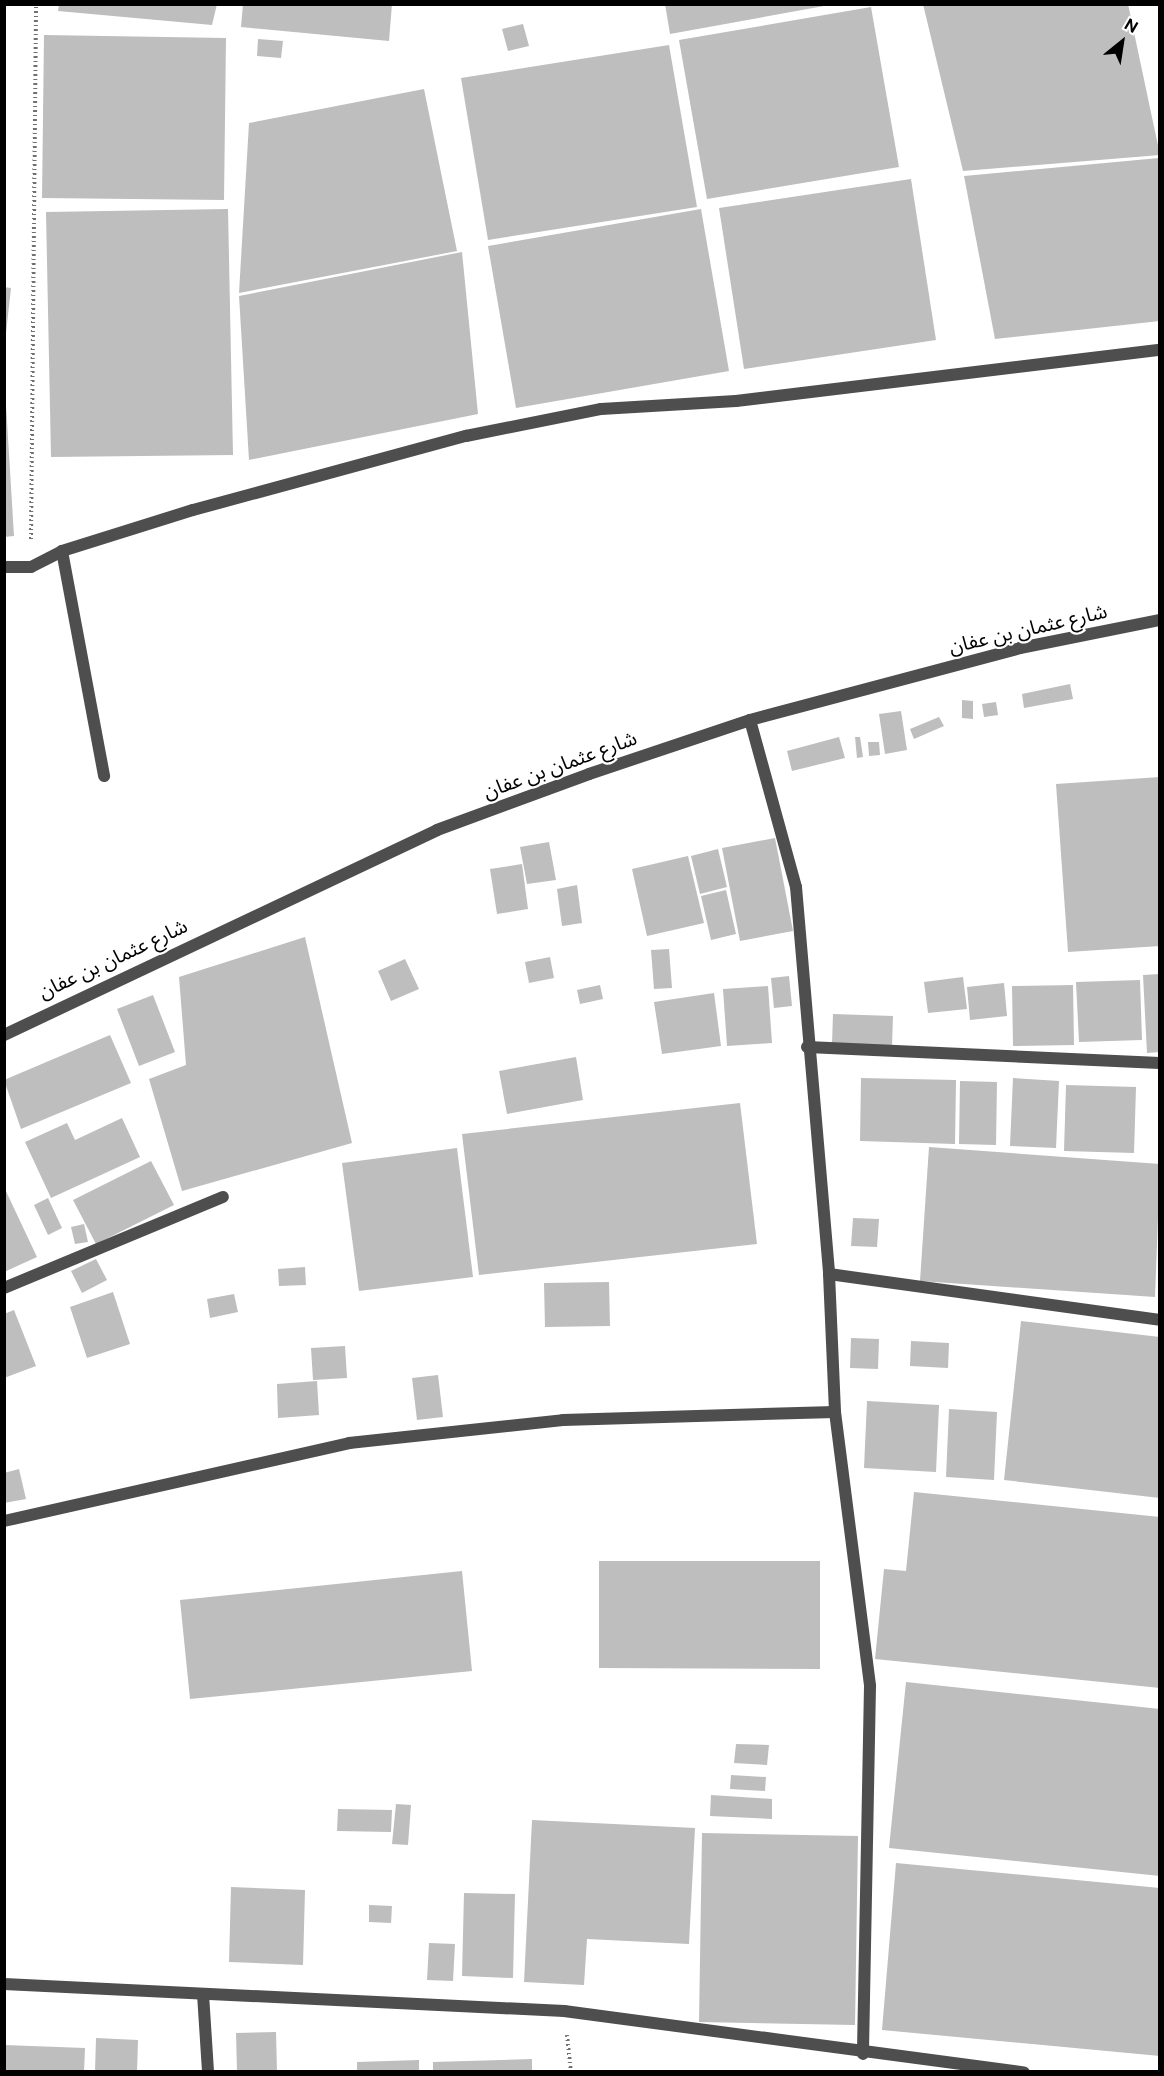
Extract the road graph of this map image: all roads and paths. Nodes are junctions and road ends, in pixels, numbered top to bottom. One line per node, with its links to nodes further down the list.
1 (36, 4): 5 (path)
2 (1160, 350): 3 (street)
3 (62, 551): 5 (street); 8 (street)
4 (4, 567): 5 (street)
5 (31, 567)
6 (1160, 620): 7 (street, شارع عثمان بن عفان)
7 (750, 720): 9 (street, شارع عثمان بن عفان); 10 (street)
8 (104, 776)
9 (4, 1035)
10 (807, 1047): 11 (street); 13 (street)
11 (1160, 1063)
12 (223, 1197): 14 (street)
13 (829, 1274): 15 (street); 16 (street)
14 (4, 1288)
15 (1160, 1320)
16 (836, 1412): 17 (street); 21 (street)
17 (4, 1521)
18 (4, 1984): 19 (street)
19 (203, 1994): 20 (street); 22 (street)
20 (564, 2011): 21 (street); 23 (path)
21 (863, 2054): 24 (street)
22 (208, 2072)
23 (571, 2072)
24 (1024, 2072)

